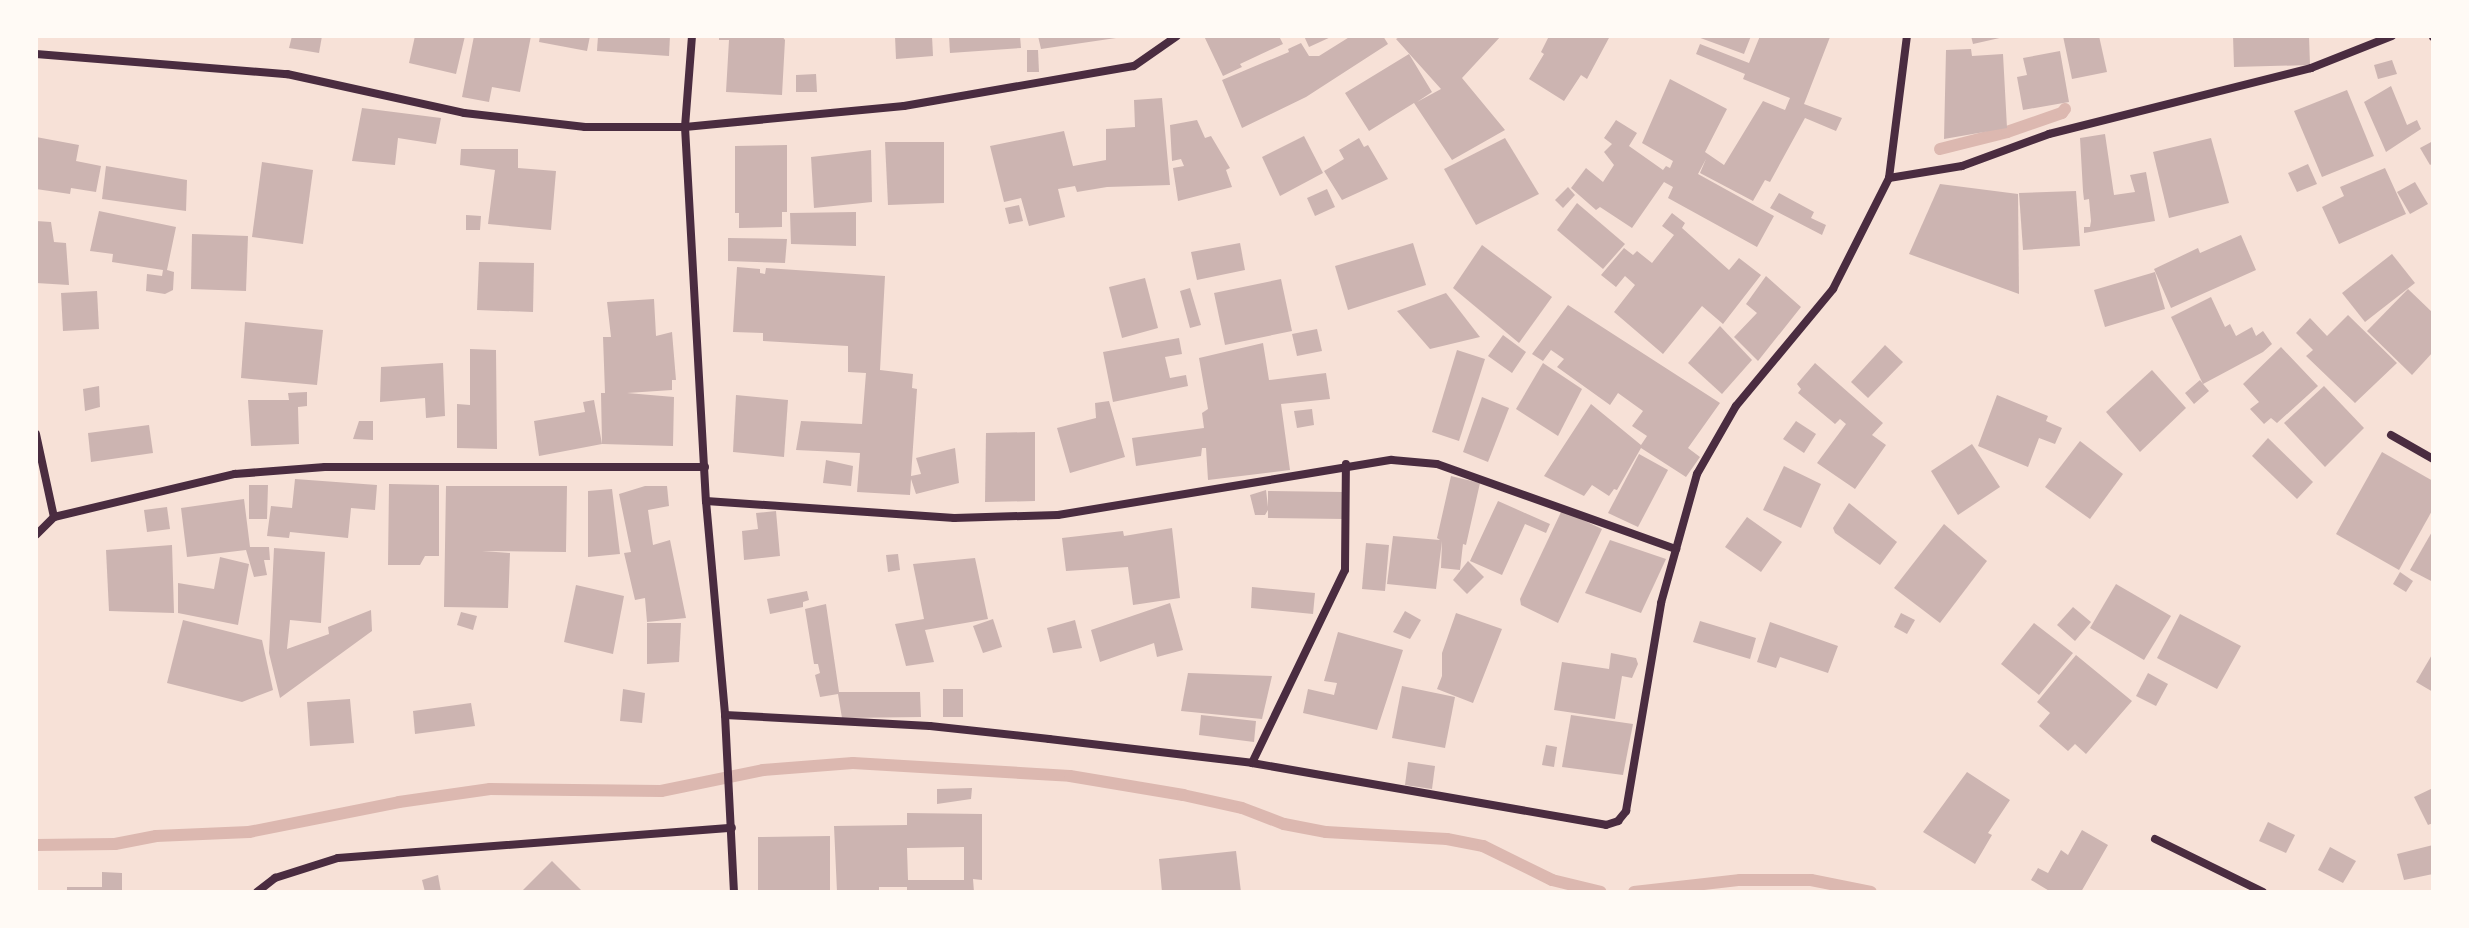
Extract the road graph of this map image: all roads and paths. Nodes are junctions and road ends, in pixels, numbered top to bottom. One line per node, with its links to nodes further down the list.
1 (692, 36): 6 (street)
2 (1177, 36): 6 (street)
3 (1907, 36): 7 (street)
4 (2392, 36): 7 (street)
5 (36, 54): 6 (street)
6 (685, 127): 12 (street)
7 (1889, 178): 16 (street)
8 (36, 434): 14 (street)
9 (2391, 435): 10 (street)
10 (2433, 459)
11 (1346, 464): 13 (street); 16 (street); 18 (street)
12 (705, 467): 13 (street); 14 (street)
13 (706, 501): 17 (street)
14 (54, 517): 15 (street)
15 (36, 535)
16 (1676, 549): 18 (street)
17 (725, 715): 18 (street); 19 (street)
18 (1252, 763)
19 (732, 828): 21 (street); 22 (street)
20 (2155, 839): 23 (street)
21 (257, 892)
22 (734, 892)
23 (2263, 892)

